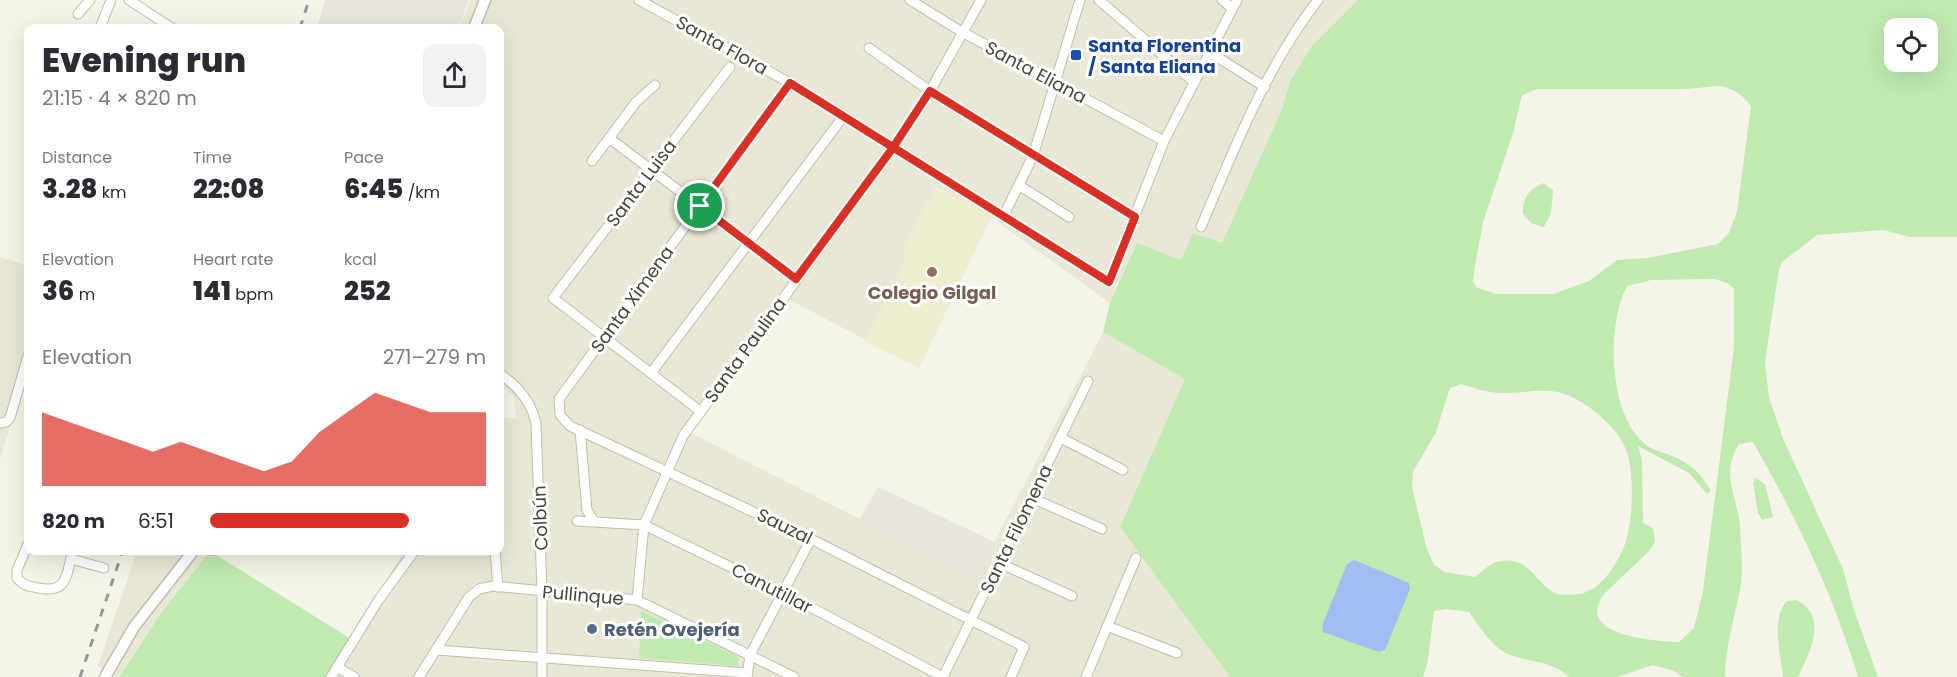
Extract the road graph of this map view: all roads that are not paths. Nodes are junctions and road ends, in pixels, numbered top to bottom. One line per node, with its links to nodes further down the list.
1 (90, 0): 13 (street)
2 (111, 0): 14 (street)
3 (129, 0): 15 (street)
4 (485, 0): 16 (street)
5 (639, 0): 23 (street, Santa Flora)
6 (910, 0): 17 (street, Santa Eliana)
7 (981, 0): 17 (street, Santa Paulina)
8 (1080, 0): 21 (street)
9 (1099, 0): 22 (street)
10 (1222, 0): 12 (street)
11 (1318, 0): 25 (street)
12 (1235, 4): 19 (street)
13 (78, 14)
14 (102, 24)
15 (157, 24)
16 (476, 24)
17 (962, 32): 21 (street, Santa Eliana); 26 (street, Santa Paulina)
18 (869, 48): 26 (street)
19 (1209, 52): 22 (street); 25 (street)
20 (730, 68): 33 (street, Santa Luisa)
21 (1056, 82): 29 (street, Santa Eliana); 31 (street)
22 (1194, 82): 29 (street)
23 (790, 83): 27 (street, Santa Flora); 35 (street, Santa Ximena)
24 (655, 85): 28 (street)
25 (1265, 87): 39 (street)
26 (930, 91): 30 (street, Santa Paulina); 31 (street)
27 (843, 117): 30 (street, Santa Flora); 40 (street)
28 (609, 138): 32 (street); 33 (street)
29 (1164, 141): 38 (street)
30 (892, 149): 37 (street, Santa Flora); 41 (street, Santa Paulina)
31 (1034, 156): 34 (street); 38 (street)
32 (592, 161)
33 (651, 169): 35 (street); 42 (street, Santa Luisa)
34 (1020, 186): 36 (street); 37 (street)
35 (700, 206): 40 (street); 42 (street, Santa Ximena)
36 (1069, 216)
37 (1003, 217): 38 (street, Santa Flora)
38 (1135, 217)
39 (1201, 227)
40 (749, 242): 41 (street); 44 (street)
41 (796, 279): 48 (street, Santa Paulina)
42 (603, 337): 44 (street); 47 (street, Santa Ximena)
43 (24, 370): 49 (street)
44 (651, 373): 48 (street)
45 (504, 378): 69 (street, Colbún)
46 (1088, 381): 51 (street, Santa Filomena)
47 (559, 399): 50 (street, Sauzal)
48 (700, 411): 53 (street, Santa Paulina)
49 (0, 423)
50 (580, 430): 53 (street, Sauzal); 55 (street)
51 (1061, 438): 52 (street); 54 (street, Santa Filomena)
52 (1123, 470)
53 (668, 471): 57 (street, Santa Paulina); 59 (street, Sauzal)
54 (1032, 498): 58 (street); 66 (street, Santa Filomena)
55 (593, 520): 56 (street, Canutillar); 57 (street, Canutillar)
56 (577, 521)
57 (644, 525): 70 (street, Canutillar); 72 (street, Santa Paulina)
58 (1102, 529)
59 (811, 538): 70 (street); 73 (street, Sauzal)
60 (24, 554): 61 (street)
61 (72, 555): 67 (street)
62 (190, 555): 81 (street)
63 (411, 555): 79 (street)
64 (495, 555): 68 (street)
65 (1137, 558): 74 (street)
66 (999, 563): 71 (street); 73 (street, Santa Filomena)
67 (104, 568)
68 (498, 587): 69 (street, Pullinque); 75 (street)
69 (542, 591): 72 (street, Pullinque); 78 (street, Colbún)
70 (782, 592): 77 (street); 87 (street, Canutillar)
71 (1072, 596)
72 (637, 600): 77 (street, Pullinque)
73 (971, 619): 87 (street, Santa Filomena); 88 (street, Sauzal)
74 (1107, 626): 76 (street); 89 (street)
75 (437, 650): 78 (street); 84 (street)
76 (1177, 653)
77 (750, 655): 80 (street); 86 (street, Pullinque)
78 (542, 658): 80 (street); 85 (street, Colbún)
79 (337, 667): 82 (street); 83 (street)
80 (747, 675)
81 (105, 677)
82 (331, 677)
83 (354, 677)
84 (419, 677)
85 (542, 677)
86 (794, 677)
87 (943, 677)
88 (1011, 677)
89 (1086, 677)

